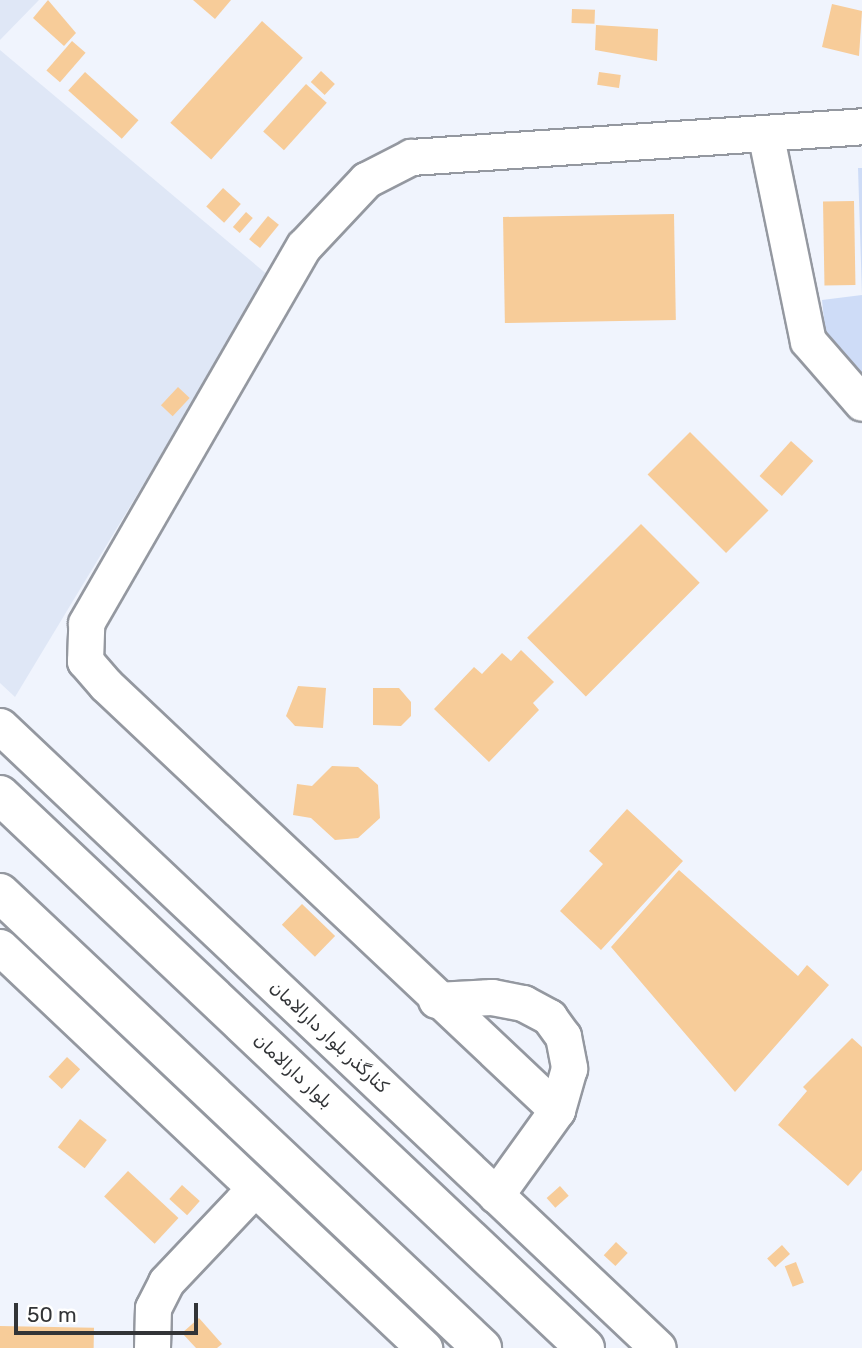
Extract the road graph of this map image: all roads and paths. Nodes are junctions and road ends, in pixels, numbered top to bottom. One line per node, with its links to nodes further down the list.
1 (862, 126): 2 (street)
2 (766, 137): 3 (street); 8 (street)
3 (862, 402)
4 (0, 726): 11 (street, کنارگذر بلوار دارالامان)
5 (0, 795): 15 (main road, بلوار دارالامان)
6 (0, 893): 14 (main road)
7 (0, 947): 10 (street)
8 (436, 1000): 9 (street); 9 (street)
9 (557, 1111): 11 (street)
10 (255, 1188): 12 (street); 13 (street)
11 (496, 1195): 16 (street, کنارگذر بلوار دارالامان)
12 (152, 1348)
13 (424, 1348)
14 (482, 1348)
15 (585, 1348)
16 (658, 1348)

